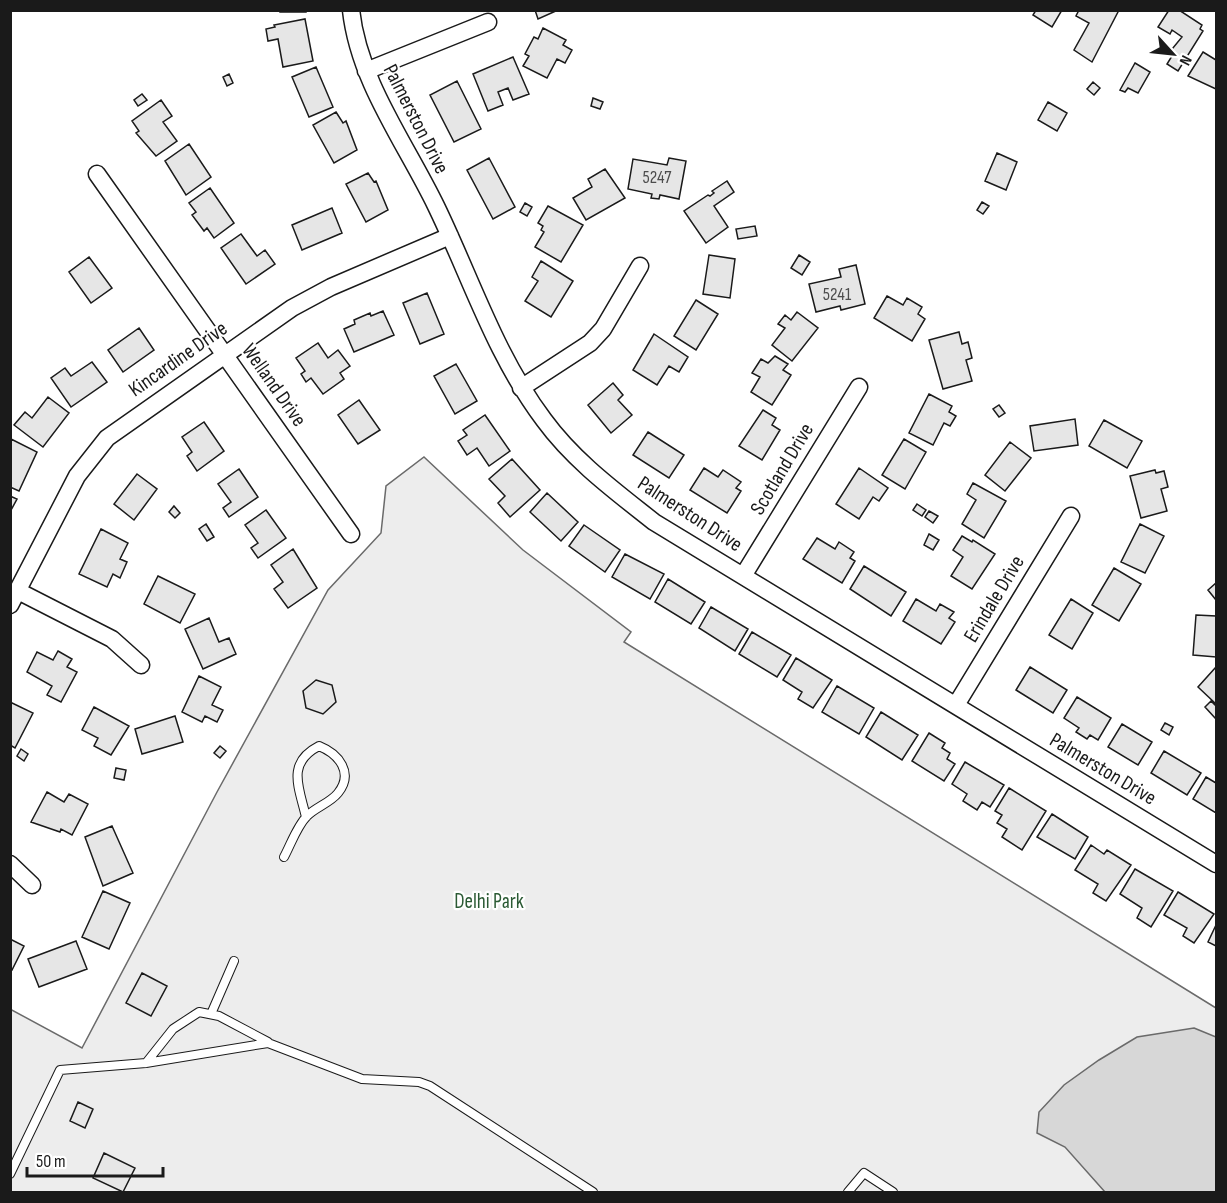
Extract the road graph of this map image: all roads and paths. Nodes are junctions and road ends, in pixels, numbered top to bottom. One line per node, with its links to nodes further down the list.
1 (351, 10): 3 (street, Palmerston Drive)
2 (488, 22): 3 (street)
3 (366, 71): 5 (street, Palmerston Drive)
4 (97, 174): 7 (street, Welland Drive)
5 (450, 236): 7 (street, Kincardine Drive); 9 (street, Palmerston Drive)
6 (640, 266): 9 (street)
7 (225, 354): 11 (street, Welland Drive); 13 (street, Kincardine Drive)
8 (859, 387): 12 (street, Scotland Drive)
9 (521, 388): 12 (street, Palmerston Drive)
10 (1071, 516): 15 (street, Erindale Drive)
11 (351, 534)
12 (743, 576): 15 (street, Palmerston Drive)
13 (14, 598): 14 (street)
14 (141, 665)
15 (956, 705): 19 (street, Palmerston Drive)
16 (306, 817): 16 (lane); 17 (lane)
17 (284, 857)
18 (10, 864): 20 (street)
19 (1216, 864)
20 (32, 885)
21 (234, 962): 22 (lane)
22 (211, 1014): 23 (lane); 24 (lane)
23 (268, 1043): 24 (lane); 26 (lane)
24 (146, 1063): 25 (lane)
25 (10, 1174)
26 (593, 1192)
27 (849, 1192): 28 (lane)
28 (893, 1192)

